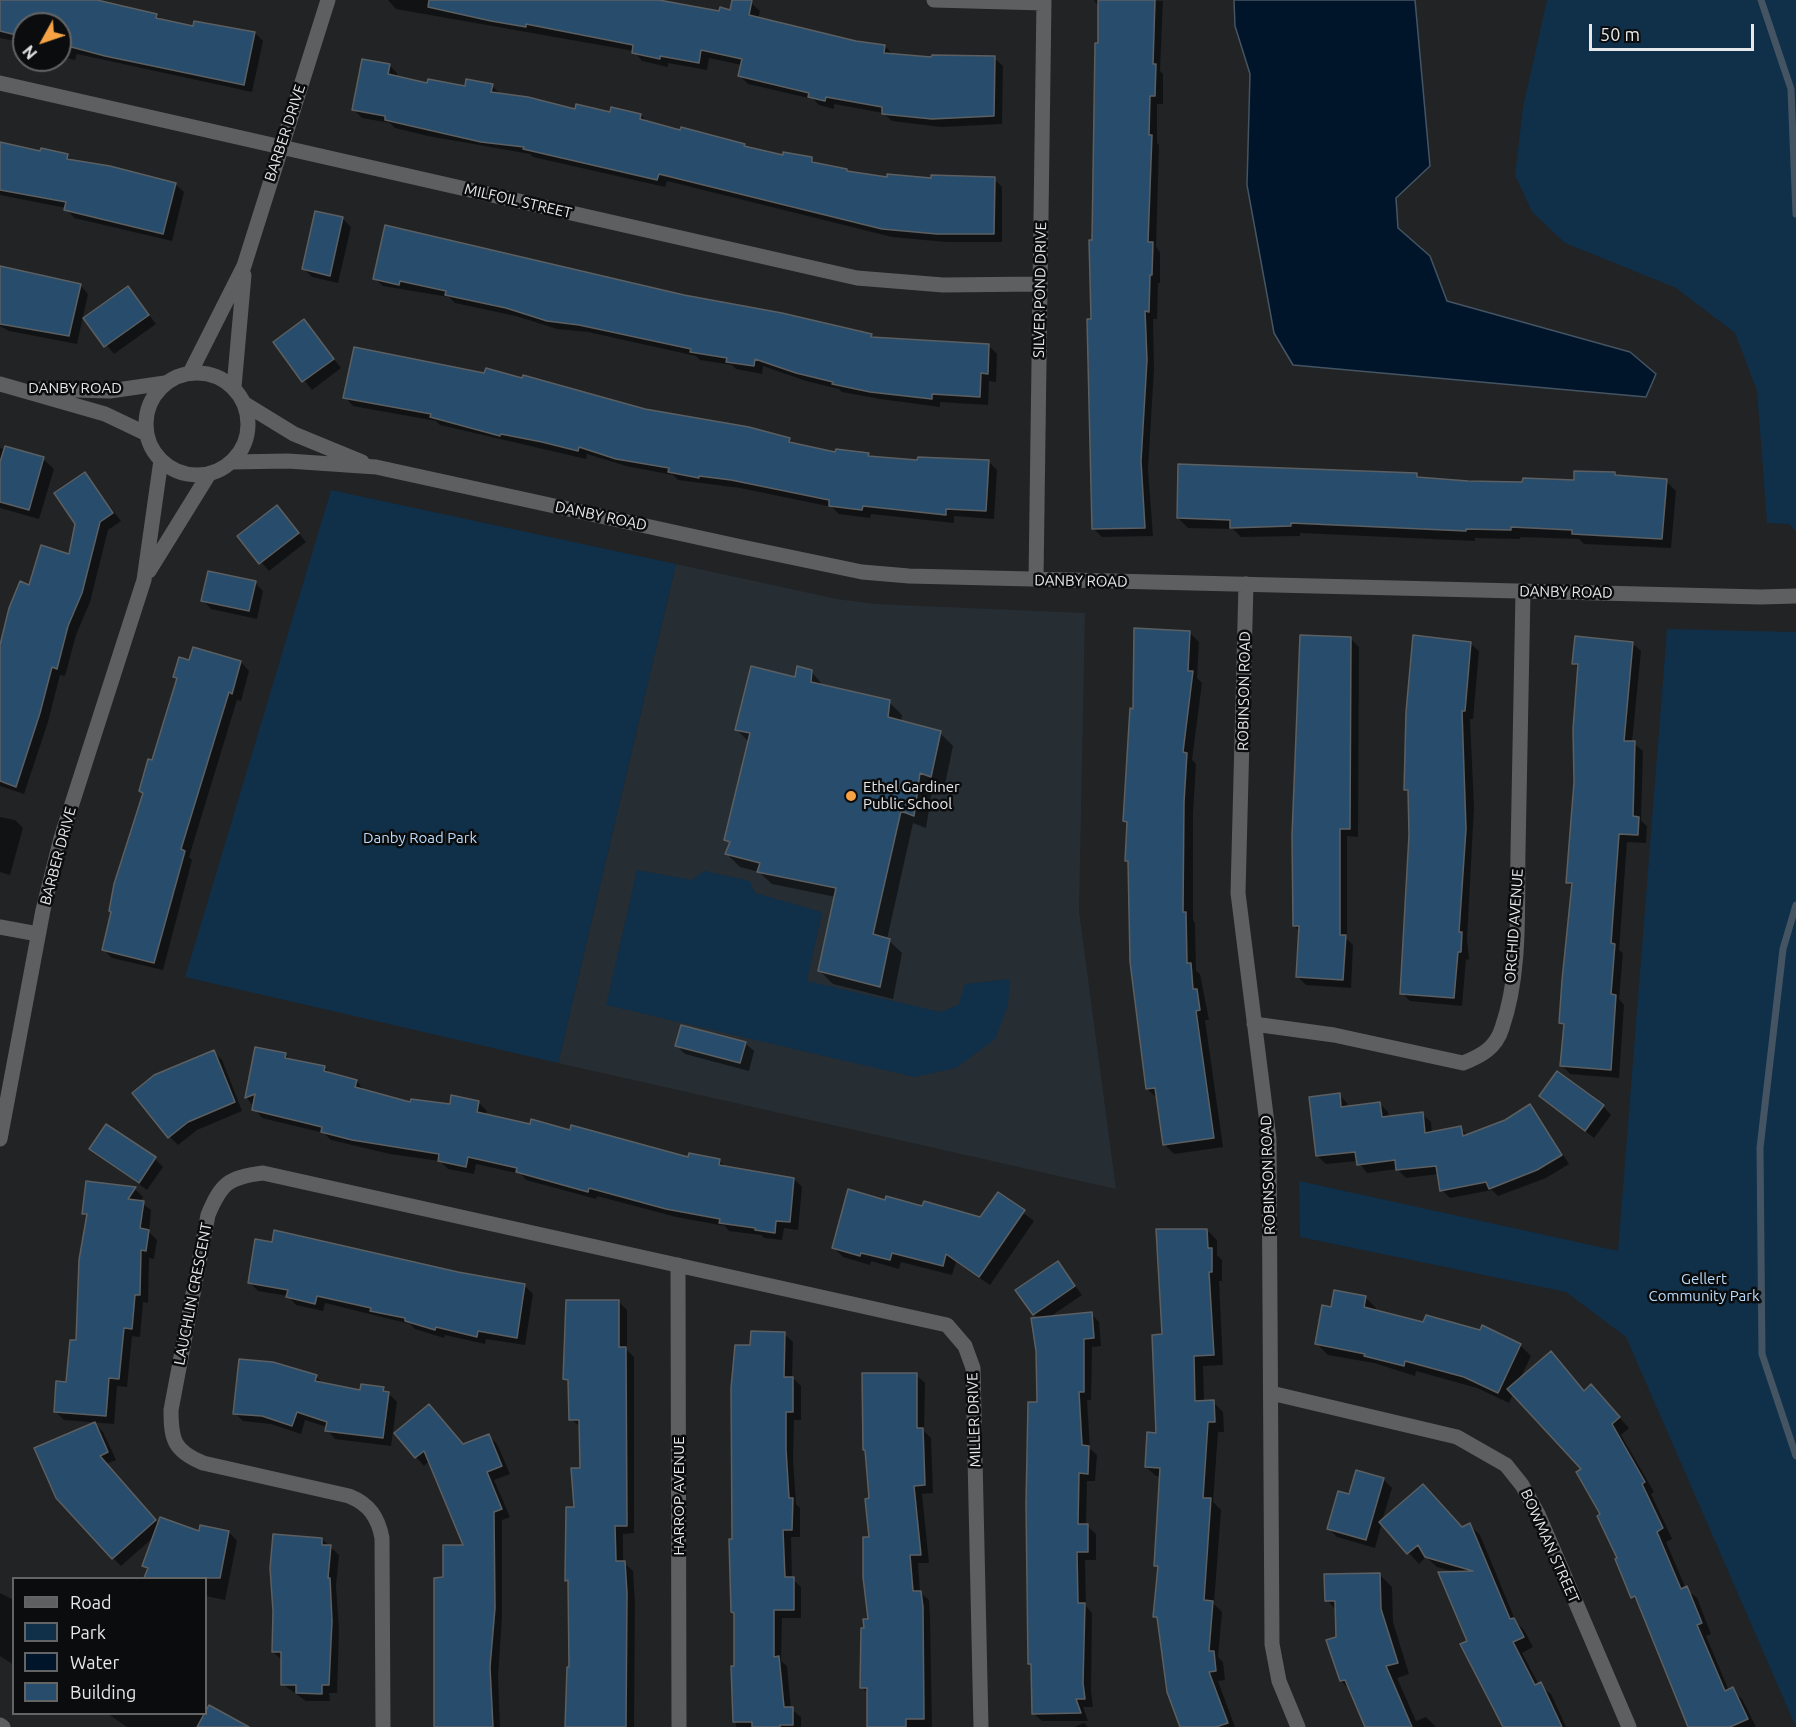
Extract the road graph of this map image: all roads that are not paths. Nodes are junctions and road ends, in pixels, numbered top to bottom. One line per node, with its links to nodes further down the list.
1 (328, 0): 5 (street, BARBER DRIVE)
2 (934, 0): 3 (street)
3 (1044, 1): 7 (street, SILVER POND DRIVE)
4 (0, 83): 5 (street, MILFOIL STREET)
5 (280, 148): 6 (street, BARBER DRIVE); 7 (street, MILFOIL STREET)
6 (244, 266): 8 (street, BARBER DRIVE); 11 (street, BARBER DRIVE)
7 (1040, 284): 20 (street, SILVER POND DRIVE)
8 (189, 373): 9 (street); 11 (street)
9 (165, 383): 12 (street, DANBY ROAD); 14 (street)
10 (0, 384): 12 (street, DANBY ROAD)
11 (234, 387): 13 (street)
12 (20, 388): 14 (street, DANBY ROAD)
13 (245, 404): 16 (street); 17 (street, DANBY ROAD)
14 (147, 434): 15 (street)
15 (161, 460): 18 (street); 19 (street, BARBER DRIVE)
16 (232, 462): 17 (street, DANBY ROAD); 18 (street)
17 (376, 467): 20 (street, DANBY ROAD)
18 (210, 474): 19 (street, BARBER DRIVE)
19 (144, 580): 25 (street, BARBER DRIVE)
20 (1036, 580): 21 (street, DANBY ROAD)
21 (1246, 584): 22 (street, DANBY ROAD); 26 (street, ROBINSON ROAD)
22 (1524, 591): 23 (street, DANBY ROAD); 26 (street, ORCHID AVENUE)
23 (1796, 596)
24 (0, 927): 25 (street)
25 (38, 933): 27 (street, BARBER DRIVE)
26 (1254, 1024): 29 (street, ROBINSON ROAD)
27 (0, 1139)
28 (678, 1265): 30 (street, LAUCHLIN CRESCENT); 31 (street, HARROP AVENUE); 32 (street, MILLER DRIVE)
29 (1271, 1393): 33 (street, ROBINSON ROAD); 34 (street, BOWMAN STREET)
30 (383, 1727)
31 (680, 1727)
32 (981, 1727)
33 (1298, 1727)
34 (1629, 1727)

